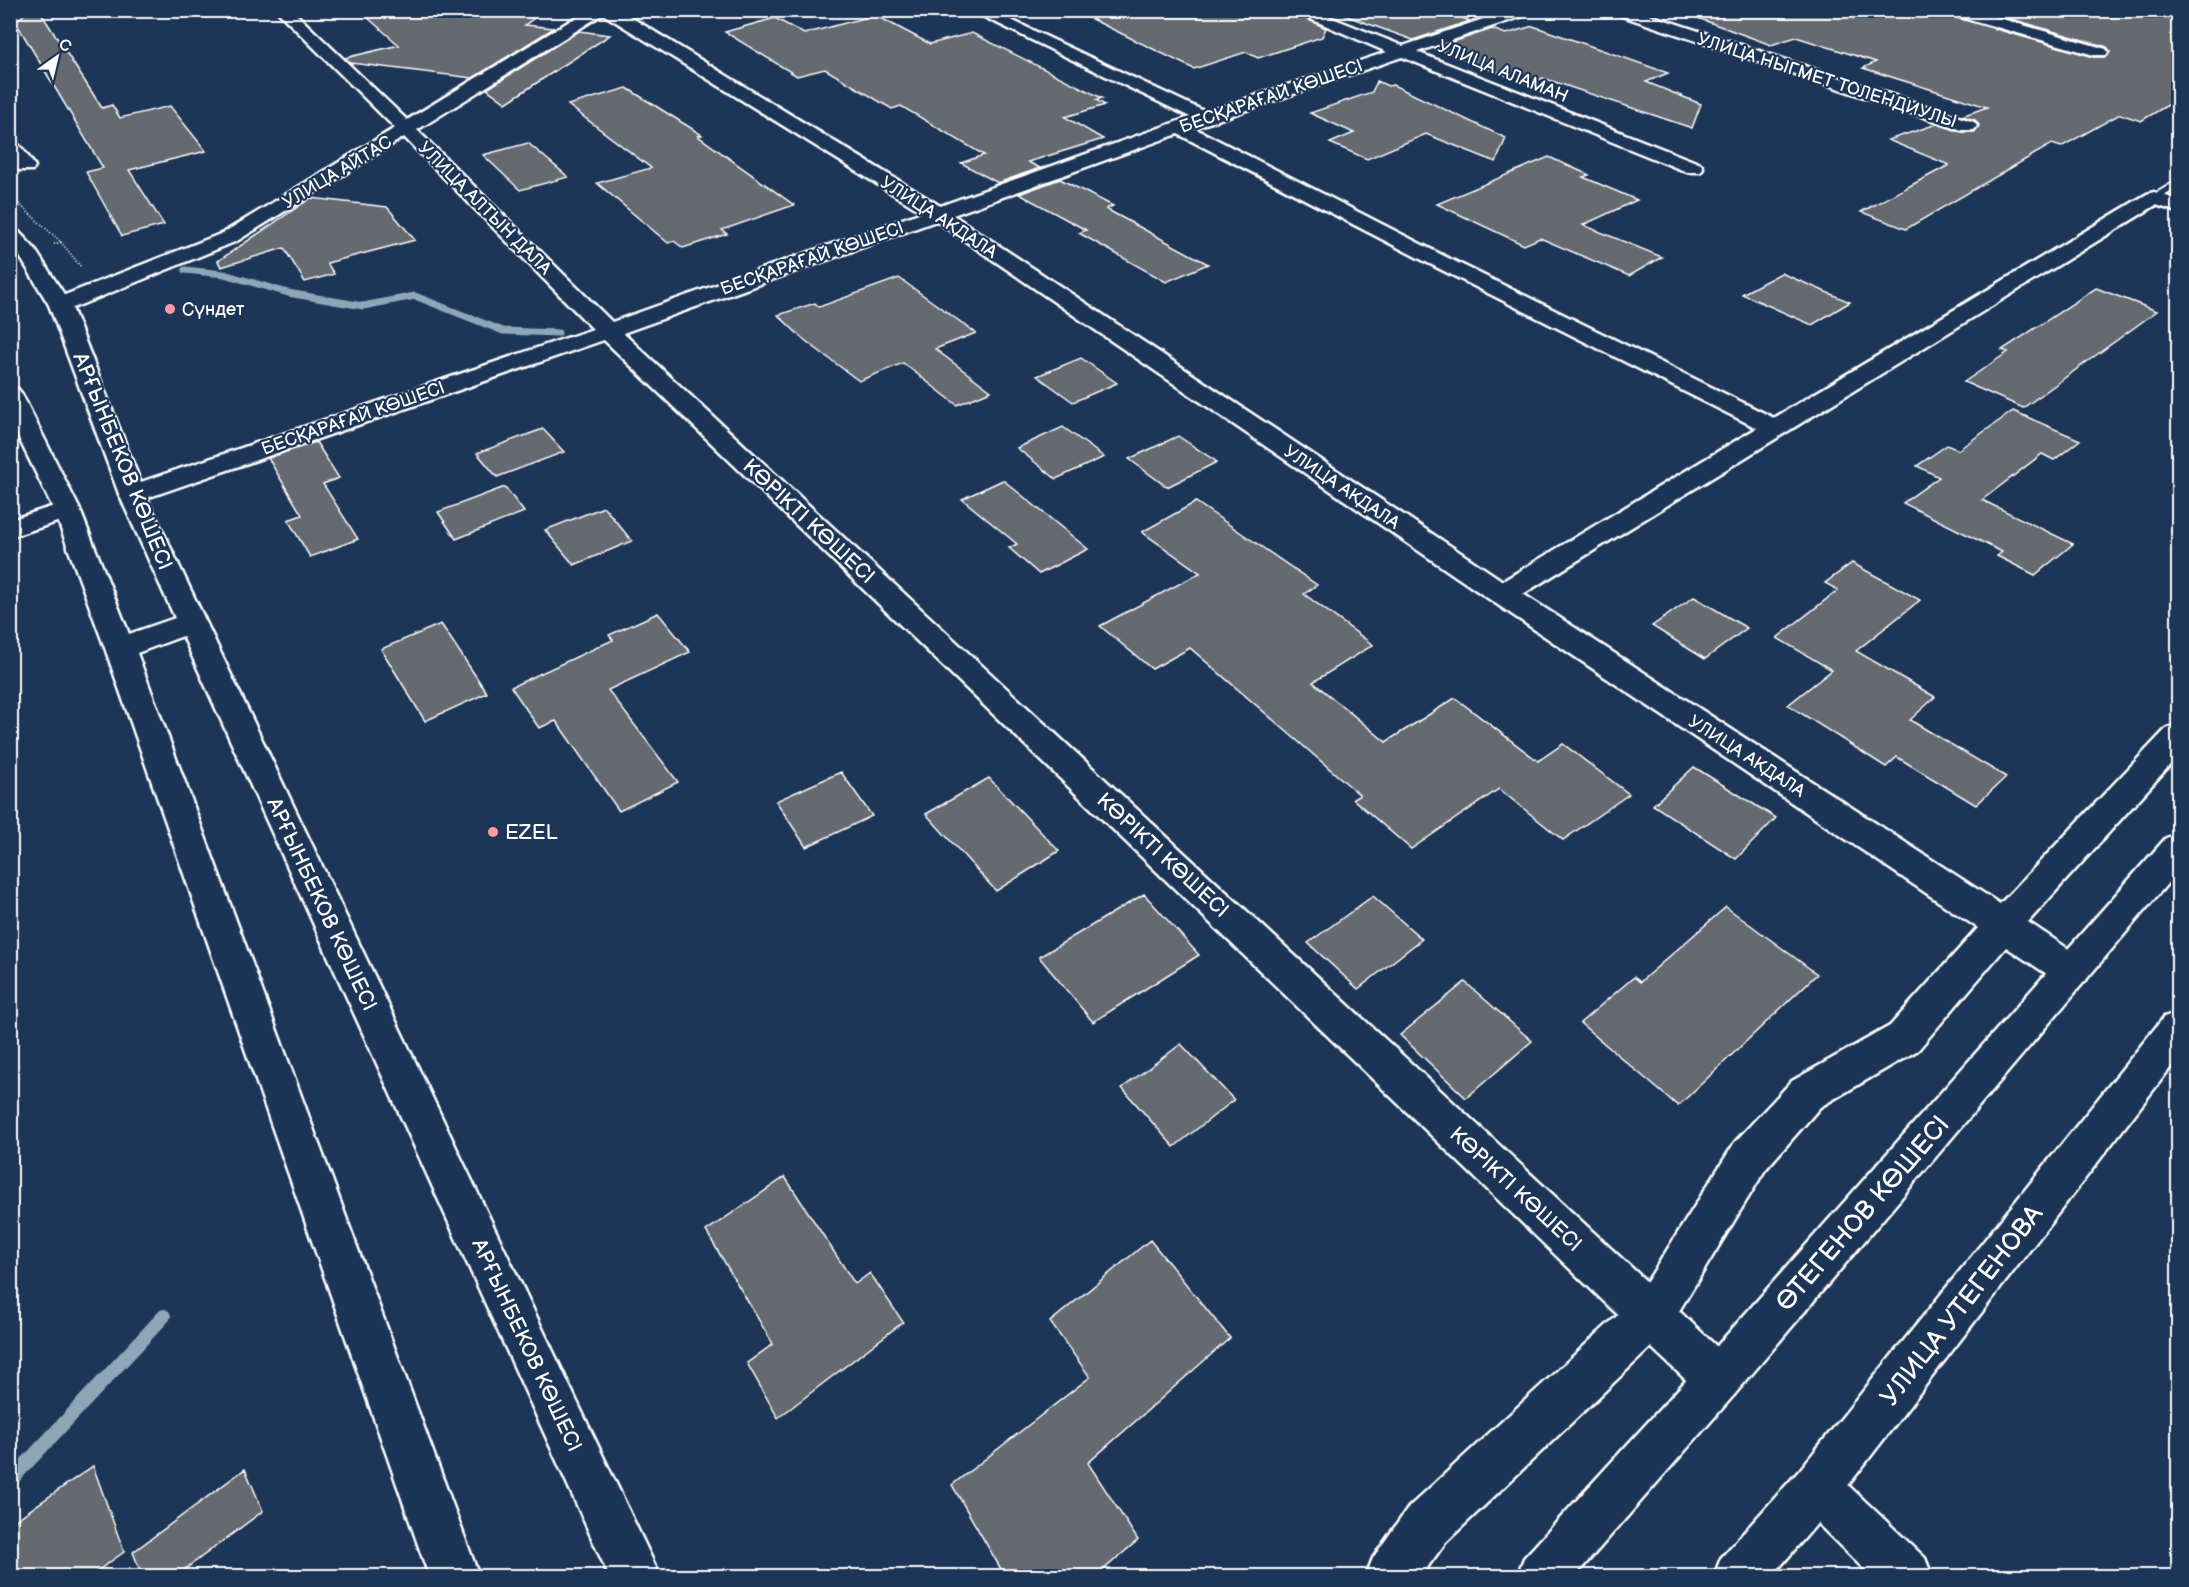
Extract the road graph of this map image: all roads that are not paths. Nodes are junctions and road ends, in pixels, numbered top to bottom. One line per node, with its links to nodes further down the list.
1 (283, 10): 14 (street, УЛИЦА АЛТЫН ДАЛА)
2 (598, 10): 14 (street, УЛИЦА АЙТАС)
3 (608, 10): 21 (street, УЛИЦА АКДАЛА)
4 (977, 10): 11 (street)
5 (1297, 10): 9 (street, УЛИЦА АЛАМАН)
6 (1527, 10): 9 (street, БЕСҚАРАҒАЙ КӨШЕСІ)
7 (1618, 10): 12 (street, УЛИЦА НЫГМЕТ ТОЛЕНДИУЛЫ)
8 (1953, 10): 10 (street)
9 (1401, 51): 11 (street, БЕСҚАРАҒАЙ КӨШЕСІ); 17 (street, УЛИЦА АЛАМАН)
10 (2100, 52)
11 (1205, 118): 13 (street, БЕСҚАРАҒАЙ КӨШЕСІ)
12 (1968, 126)
13 (1178, 128): 21 (street, БЕСҚАРАҒАЙ КӨШЕСІ); 26 (street)
14 (406, 129): 23 (street, УЛИЦА АЙТАС); 24 (street, УЛИЦА АЛТЫН ДАЛА)
15 (10, 145): 16 (street)
16 (26, 166)
17 (1694, 168)
18 (2178, 183): 19 (lane)
19 (2154, 198): 20 (street); 26 (street)
20 (2178, 206)
21 (939, 214): 24 (street, БЕСҚАРАҒАЙ КӨШЕСІ); 30 (street, УЛИЦА АКДАЛА)
22 (10, 234): 23 (street, АРҒЫНБЕКОВ КӨШЕСІ)
23 (60, 305): 27 (street, АРҒЫНБЕКОВ КӨШЕСІ)
24 (608, 331): 27 (street, БЕСҚАРАҒАЙ КӨШЕСІ); 38 (street, КӨРІКТІ КӨШЕСІ)
25 (10, 394): 28 (street)
26 (1775, 428): 30 (street)
27 (132, 494): 31 (street, АРҒЫНБЕКОВ КӨШЕСІ)
28 (67, 510): 29 (street); 32 (street)
29 (10, 529)
30 (1502, 594): 35 (street, УЛИЦА АКДАЛА)
31 (191, 623): 32 (street); 42 (street, АРҒЫНБЕКОВ КӨШЕСІ)
32 (120, 648): 41 (street)
33 (2178, 736): 35 (street)
34 (2178, 848): 36 (street, ӨТЕГЕНОВ КӨШЕСІ)
35 (2003, 925): 36 (street, УЛИЦА АКДАЛА); 38 (street)
36 (2072, 970): 39 (street, ӨТЕГЕНОВ КӨШЕСІ)
37 (2178, 1029): 40 (street, УЛИЦА УТЕГЕНОВА)
38 (1651, 1316): 39 (street, КӨРІКТІ КӨШЕСІ); 43 (street)
39 (1718, 1379): 44 (street, ӨТЕГЕНОВ КӨШЕСІ)
40 (1816, 1488): 45 (street, УЛИЦА УТЕГЕНОВА); 46 (street)
41 (454, 1576)
42 (635, 1576)
43 (1391, 1576)
44 (1542, 1576)
45 (1739, 1576)
46 (1908, 1576)

